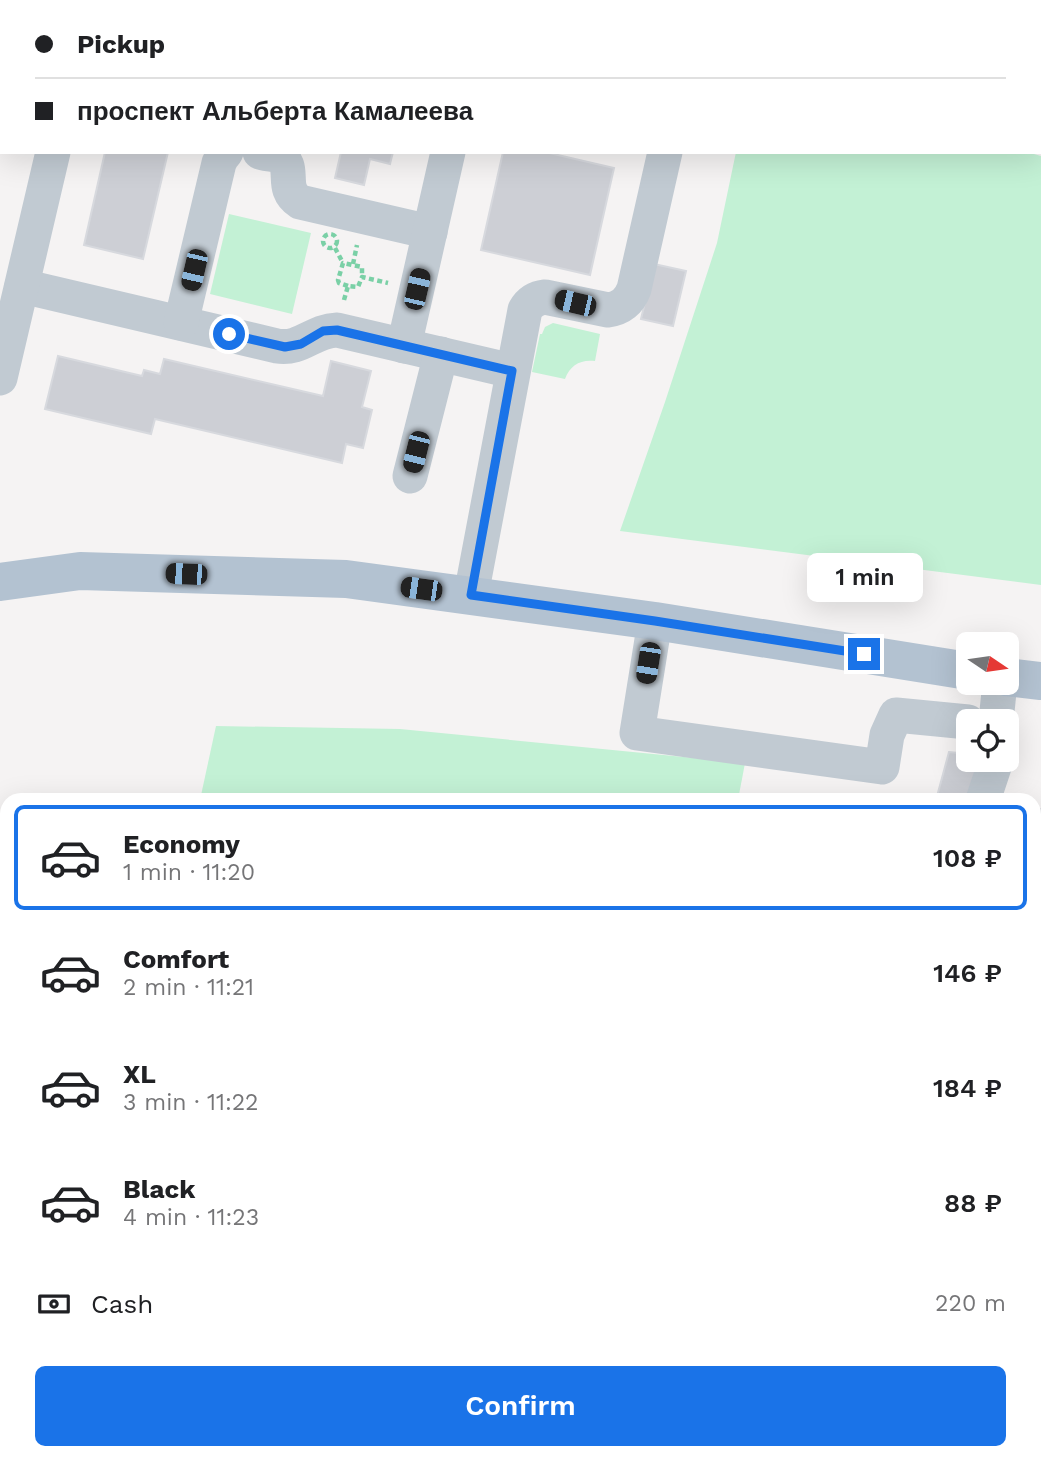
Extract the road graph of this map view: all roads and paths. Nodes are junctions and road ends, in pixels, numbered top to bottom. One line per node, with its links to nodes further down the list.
1 (52, 154): 12 (lane)
2 (224, 154): 13 (lane)
3 (269, 154): 6 (lane)
4 (448, 154): 6 (lane)
5 (665, 154): 17 (lane)
6 (430, 232): 11 (lane)
7 (335, 248): 8 (path)
8 (343, 263): 9 (path); 10 (path)
9 (362, 276): 10 (path); 11 (path)
10 (348, 286): 14 (path)
11 (417, 289): 15 (lane)
12 (12, 302): 13 (lane); 18 (lane)
13 (181, 323): 14 (lane)
14 (337, 330): 15 (lane)
15 (404, 346): 16 (lane)
16 (441, 354): 17 (lane); 19 (lane)
17 (512, 371): 21 (lane)
18 (0, 378)
19 (410, 476)
20 (0, 582): 21 (main road)
21 (471, 595): 22 (main road)
22 (655, 621): 23 (main road); 26 (lane)
23 (956, 669)
24 (1019, 678): 25 (main road)
25 (1041, 681)
26 (956, 721)
27 (992, 772): 28 (lane)
28 (985, 793)

